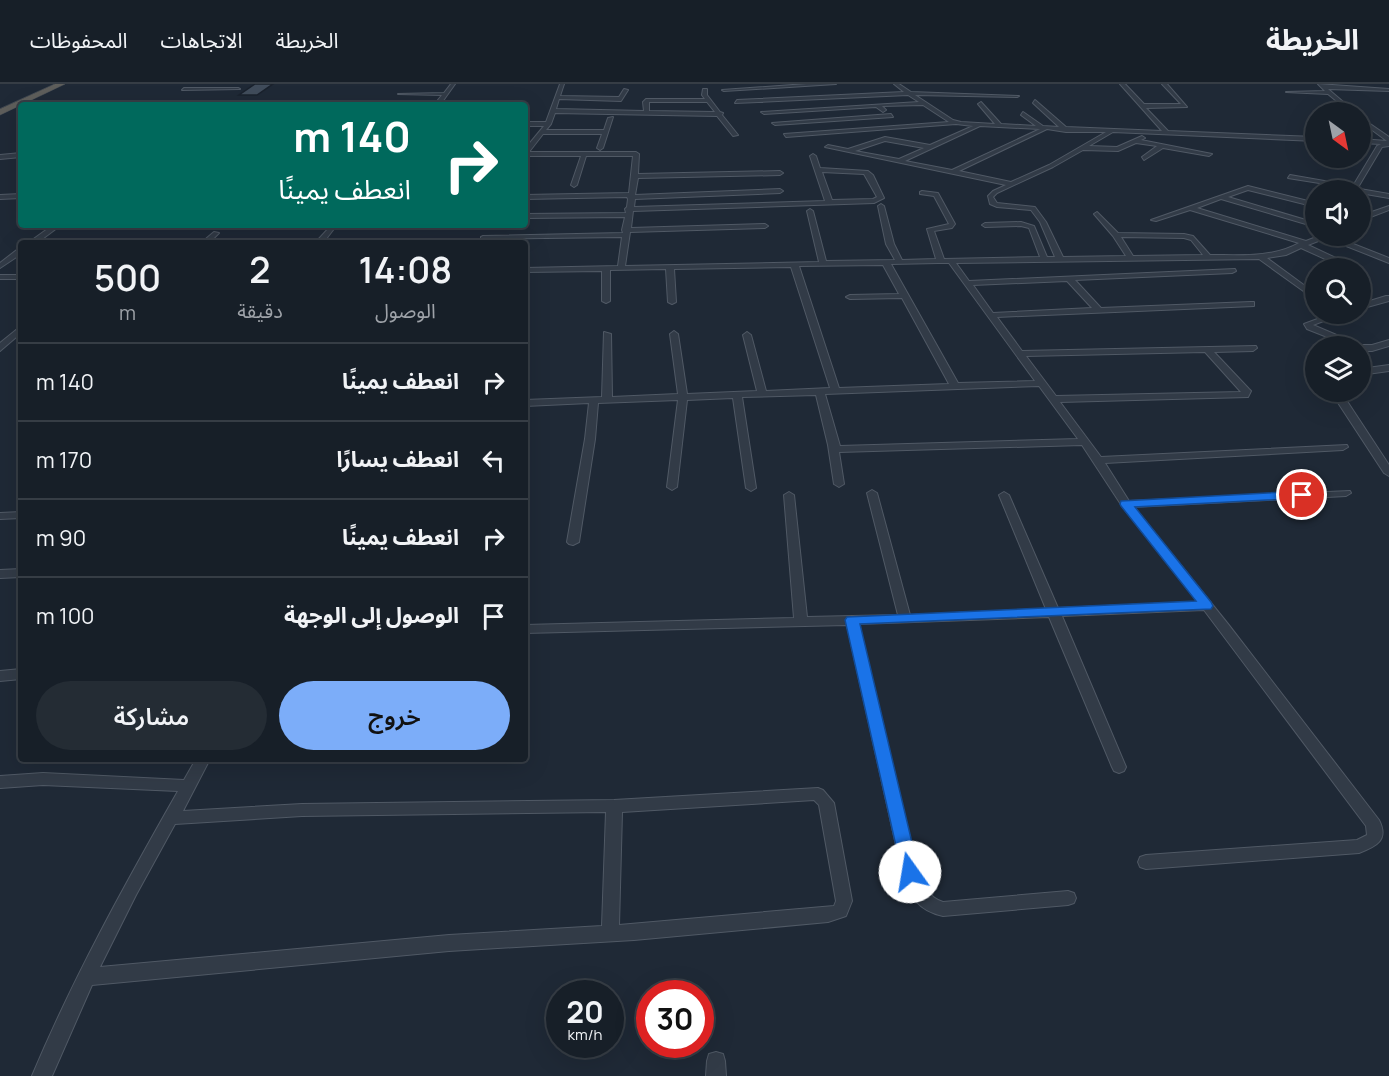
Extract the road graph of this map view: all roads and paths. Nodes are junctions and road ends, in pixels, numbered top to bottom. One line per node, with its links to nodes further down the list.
1 (61, 84): 29 (highway)
2 (75, 84): 30 (highway)
3 (191, 84): 13 (street)
4 (244, 84): 13 (street)
5 (453, 84): 23 (street)
6 (562, 84): 25 (street)
7 (834, 84): 12 (street)
8 (896, 84): 20 (street)
9 (1122, 84): 40 (street)
10 (1164, 84): 40 (street)
11 (1321, 85): 18 (street); 21 (street)
12 (761, 86): 17 (street)
13 (238, 88): 31 (street)
14 (626, 90): 25 (street)
15 (664, 90): 26 (street)
16 (705, 90): 27 (street)
17 (724, 90)
18 (1389, 90)
19 (1288, 92): 21 (street)
20 (909, 93): 24 (street); 28 (street); 36 (street)
21 (1327, 93): 35 (street)
22 (400, 94): 23 (street)
23 (445, 94): 32 (street)
24 (1017, 96)
25 (559, 97): 42 (street)
26 (664, 100): 27 (street); 45 (street)
27 (710, 100): 46 (street)
28 (754, 101): 33 (street); 44 (street)
29 (22, 102)
30 (36, 102)
31 (220, 102)
32 (439, 102)
33 (737, 102)
34 (1035, 102): 60 (street)
35 (1339, 102)
36 (923, 103): 39 (street); 53 (street)
37 (18, 104): 43 (highway)
38 (981, 104): 57 (street)
39 (877, 105): 44 (street); 48 (street)
40 (1142, 106): 65 (street)
41 (18, 111): 50 (highway)
42 (554, 111): 45 (street); 51 (street)
43 (0, 112)
44 (764, 112): 52 (street)
45 (647, 113): 46 (street)
46 (721, 114): 66 (street)
47 (1023, 114): 59 (street)
48 (891, 116): 52 (street); 56 (street)
49 (611, 118): 63 (street)
50 (0, 119)
51 (548, 123): 54 (street); 62 (street)
52 (775, 123): 67 (street)
53 (956, 123): 55 (street); 56 (street)
54 (528, 124)
55 (979, 126): 57 (street); 76 (street)
56 (906, 127): 67 (street)
57 (1001, 127): 59 (street)
58 (1371, 128): 73 (street)
59 (1044, 129): 60 (street); 89 (street)
60 (1066, 130): 61 (street)
61 (1111, 131): 64 (street); 78 (street)
62 (541, 132): 63 (street); 72 (street)
63 (605, 132): 77 (street)
64 (1147, 132): 65 (street); 69 (street)
65 (1167, 133): 68 (street)
66 (735, 135)
67 (786, 135): 71 (street)
68 (1305, 139)
69 (1136, 141): 74 (street); 78 (street)
70 (1371, 142): 73 (street)
71 (795, 143)
72 (528, 144)
73 (1389, 144): 94 (street)
74 (1161, 146): 82 (street); 86 (street)
75 (828, 147): 79 (street)
76 (929, 147): 79 (street); 87 (street)
77 (600, 148)
78 (1083, 148): 95 (street)
79 (848, 151): 87 (street)
80 (528, 153): 81 (street)
81 (584, 154): 91 (street); 96 (street)
82 (1209, 154)
83 (18, 155): 85 (street)
84 (813, 156): 88 (street)
85 (0, 157)
86 (1144, 158)
87 (900, 161): 89 (street)
88 (817, 170): 106 (street); 106 (street)
89 (953, 172): 95 (street)
90 (780, 173): 91 (street)
91 (635, 177): 101 (street)
92 (1290, 177): 93 (street)
93 (1305, 180)
94 (1361, 180)
95 (1013, 184): 139 (street)
96 (574, 185)
97 (780, 191): 101 (street)
98 (922, 192): 140 (street)
99 (1371, 192): 102 (street)
100 (18, 196): 103 (street)
101 (630, 196): 104 (street); 111 (street)
102 (1389, 196)
103 (0, 197)
104 (528, 197)
105 (1221, 197): 107 (street); 109 (street); 117 (street)
106 (829, 202): 111 (street)
107 (1305, 202)
108 (881, 206): 142 (street)
109 (1191, 208): 116 (street); 131 (street)
110 (1389, 208): 114 (street)
111 (628, 212): 115 (street); 124 (street)
112 (810, 212): 145 (street)
113 (1097, 214): 125 (street)
114 (1371, 214)
115 (528, 216)
116 (1154, 220)
117 (1305, 222)
118 (985, 225): 138 (street)
119 (765, 226): 124 (street)
120 (54, 228): 126 (street)
121 (489, 228): 129 (street)
122 (330, 230): 128 (street)
123 (216, 233): 127 (street)
124 (625, 233): 130 (street); 149 (street)
125 (1116, 235): 134 (street); 136 (street)
126 (36, 240)
127 (208, 240)
128 (322, 240)
129 (483, 240)
130 (500, 240)
131 (1303, 244): 135 (street); 137 (street)
132 (1351, 246): 141 (street)
133 (18, 253): 146 (street)
134 (1208, 257): 135 (street); 136 (street)
135 (1261, 257): 156 (street)
136 (1131, 258): 139 (street)
137 (1330, 258)
138 (1044, 259): 139 (street); 140 (street)
139 (1060, 259)
140 (946, 261): 142 (street); 155 (street)
141 (1389, 261)
142 (900, 262): 143 (street)
143 (886, 263): 145 (street); 157 (street)
144 (794, 264): 145 (street); 147 (street); 183 (street)
145 (823, 264)
146 (0, 266)
147 (670, 267): 149 (street); 161 (street)
148 (606, 268): 149 (street); 150 (street); 160 (street)
149 (621, 268)
150 (528, 270)
151 (1232, 271): 154 (street)
152 (0, 277): 153 (street)
153 (18, 277)
154 (1069, 278): 155 (street); 164 (street)
155 (968, 283): 165 (street)
156 (1305, 290)
157 (904, 296): 158 (street); 181 (street)
158 (850, 297)
159 (1389, 298): 163 (street)
160 (606, 301)
161 (672, 302)
162 (1251, 304): 164 (street)
163 (1371, 304)
164 (1098, 310): 165 (street)
165 (992, 315): 177 (street)
166 (1308, 324): 171 (street)
167 (18, 332): 173 (street)
168 (607, 334): 187 (street)
169 (674, 334): 186 (street)
170 (747, 335): 184 (street)
171 (1332, 336)
172 (1389, 343): 175 (street)
173 (0, 348)
174 (1253, 348): 176 (street)
175 (1371, 348)
176 (1208, 350): 177 (street); 188 (street)
177 (1021, 354): 180 (street)
178 (1389, 368): 179 (street)
179 (1371, 370)
180 (1041, 383): 181 (street); 188 (street)
181 (955, 387): 183 (street)
182 (820, 392): 183 (street); 184 (street); 193 (street)
183 (836, 392)
184 (762, 394): 185 (street)
185 (737, 395): 186 (street); 201 (street)
186 (683, 397): 187 (street); 200 (street)
187 (607, 399): 189 (street)
188 (1053, 399): 192 (street)
189 (594, 400): 191 (street); 209 (street)
190 (1342, 402): 195 (street)
191 (528, 403)
192 (1085, 442): 193 (street); 197 (street)
193 (833, 445): 199 (street)
194 (1342, 447): 197 (street)
195 (1375, 452): 196 (street); 198 (street)
196 (1389, 452)
197 (1098, 460): 206 (street)
198 (1389, 473)
199 (839, 484)
200 (672, 488)
201 (751, 488)
202 (872, 493): 214 (street)
203 (1346, 493): 206 (street)
204 (789, 495): 216 (street)
205 (1004, 495): 213 (street)
206 (1126, 504): 212 (street)
207 (18, 515): 208 (street)
208 (0, 516)
209 (573, 542)
210 (18, 573): 211 (street)
211 (0, 574)
212 (1206, 606): 213 (street); 226 (street)
213 (1055, 611): 214 (street); 221 (street)
214 (905, 619): 215 (street)
215 (852, 620): 216 (street); 227 (street)
216 (801, 621): 217 (street)
217 (528, 629)
218 (18, 674): 219 (street)
219 (0, 676)
220 (201, 762): 223 (street)
221 (1119, 767)
222 (0, 782): 223 (street)
223 (189, 786): 225 (street)
224 (614, 806): 225 (street); 228 (street); 228 (street)
225 (172, 818): 229 (street)
226 (1146, 862)
227 (1068, 898)
228 (610, 933): 229 (street)
229 (85, 977): 230 (street)
230 (42, 1076)

